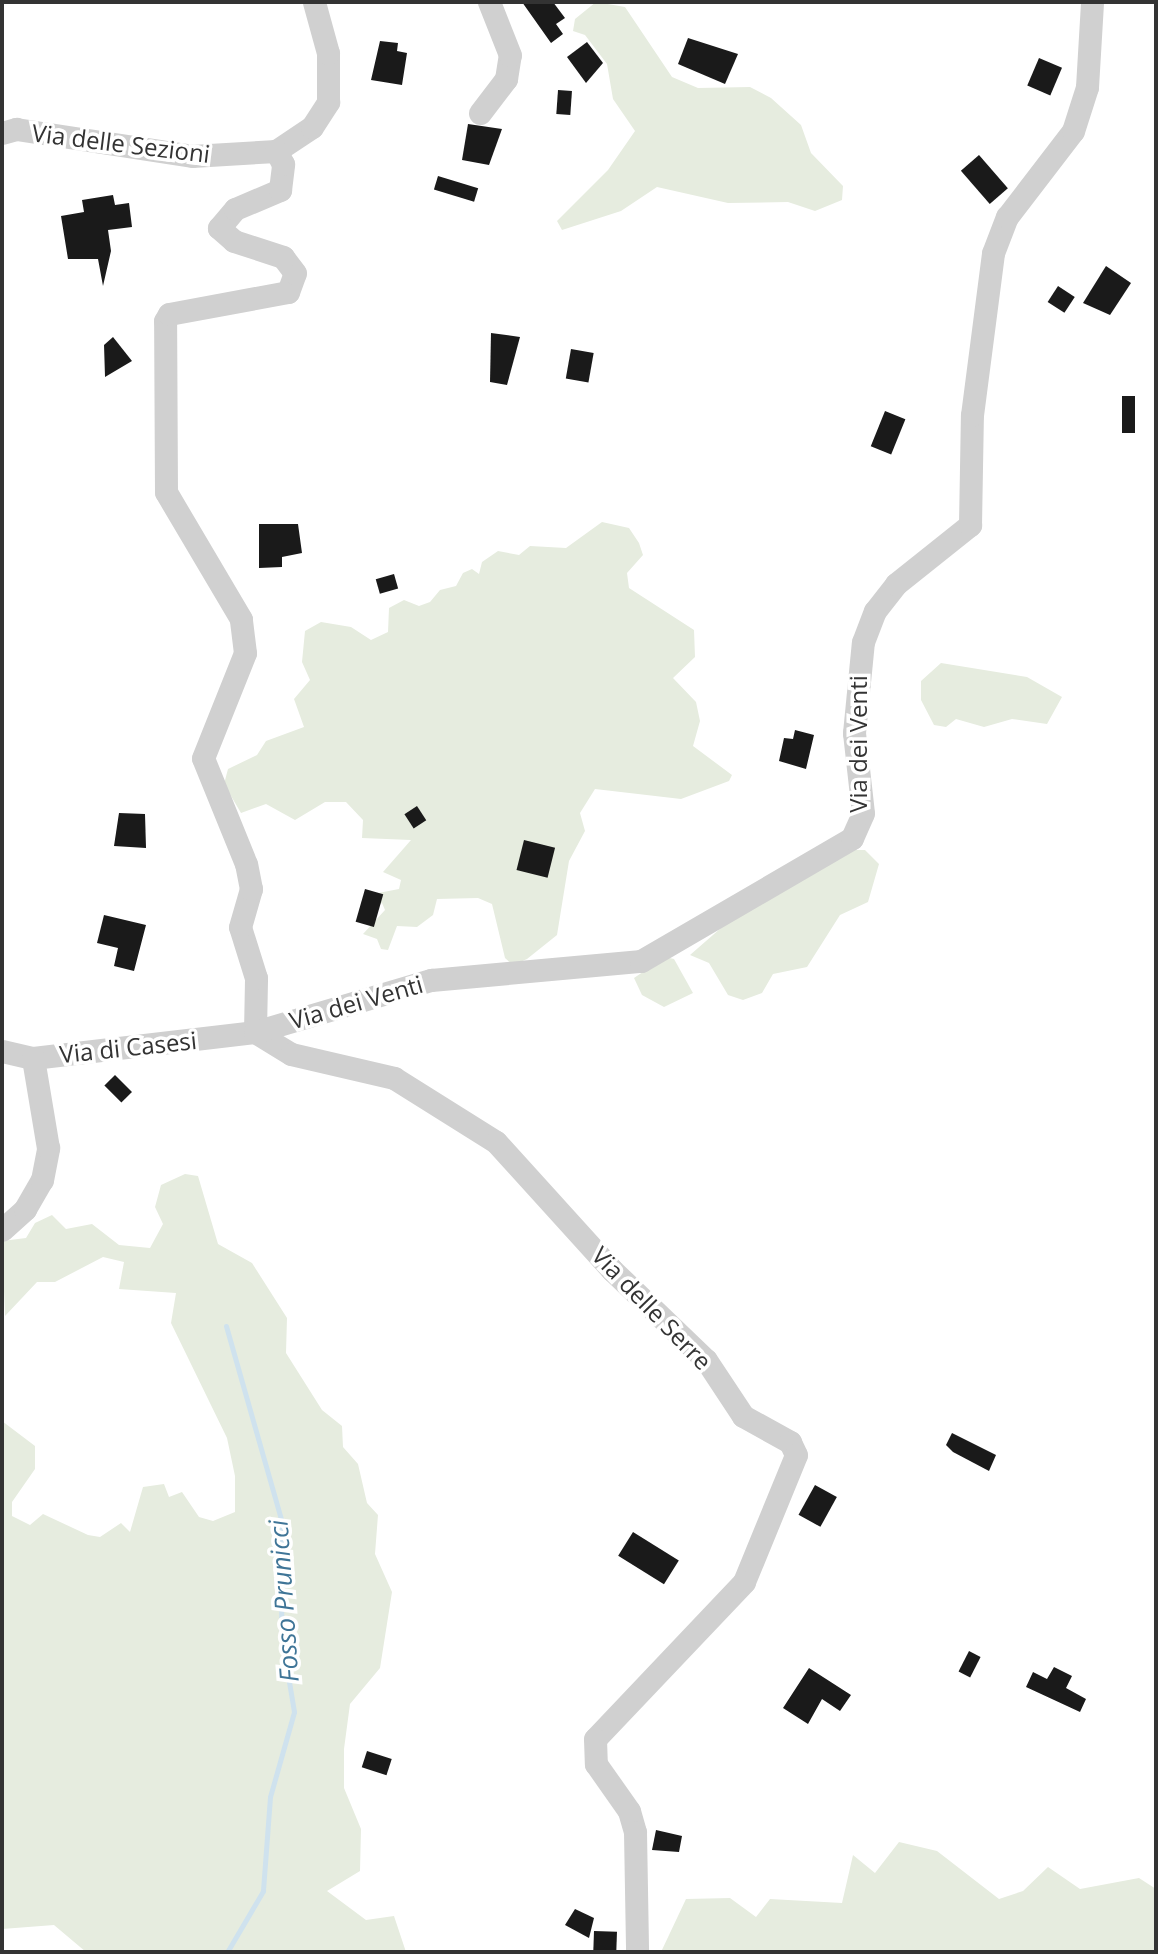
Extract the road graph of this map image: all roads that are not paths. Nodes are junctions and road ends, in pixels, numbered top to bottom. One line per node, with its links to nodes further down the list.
1 (314, 2): 6 (street)
2 (489, 2): 4 (street)
3 (1092, 2): 7 (street, Via dei Venti)
4 (480, 113)
5 (2, 133): 6 (street, Via delle Sezioni)
6 (276, 151): 7 (street)
7 (255, 1032): 9 (street, Via di Casesi); 11 (street, Via delle Serre)
8 (2, 1051): 9 (street, Via di Casesi)
9 (33, 1058): 10 (street)
10 (2, 1230)
11 (637, 1952)

